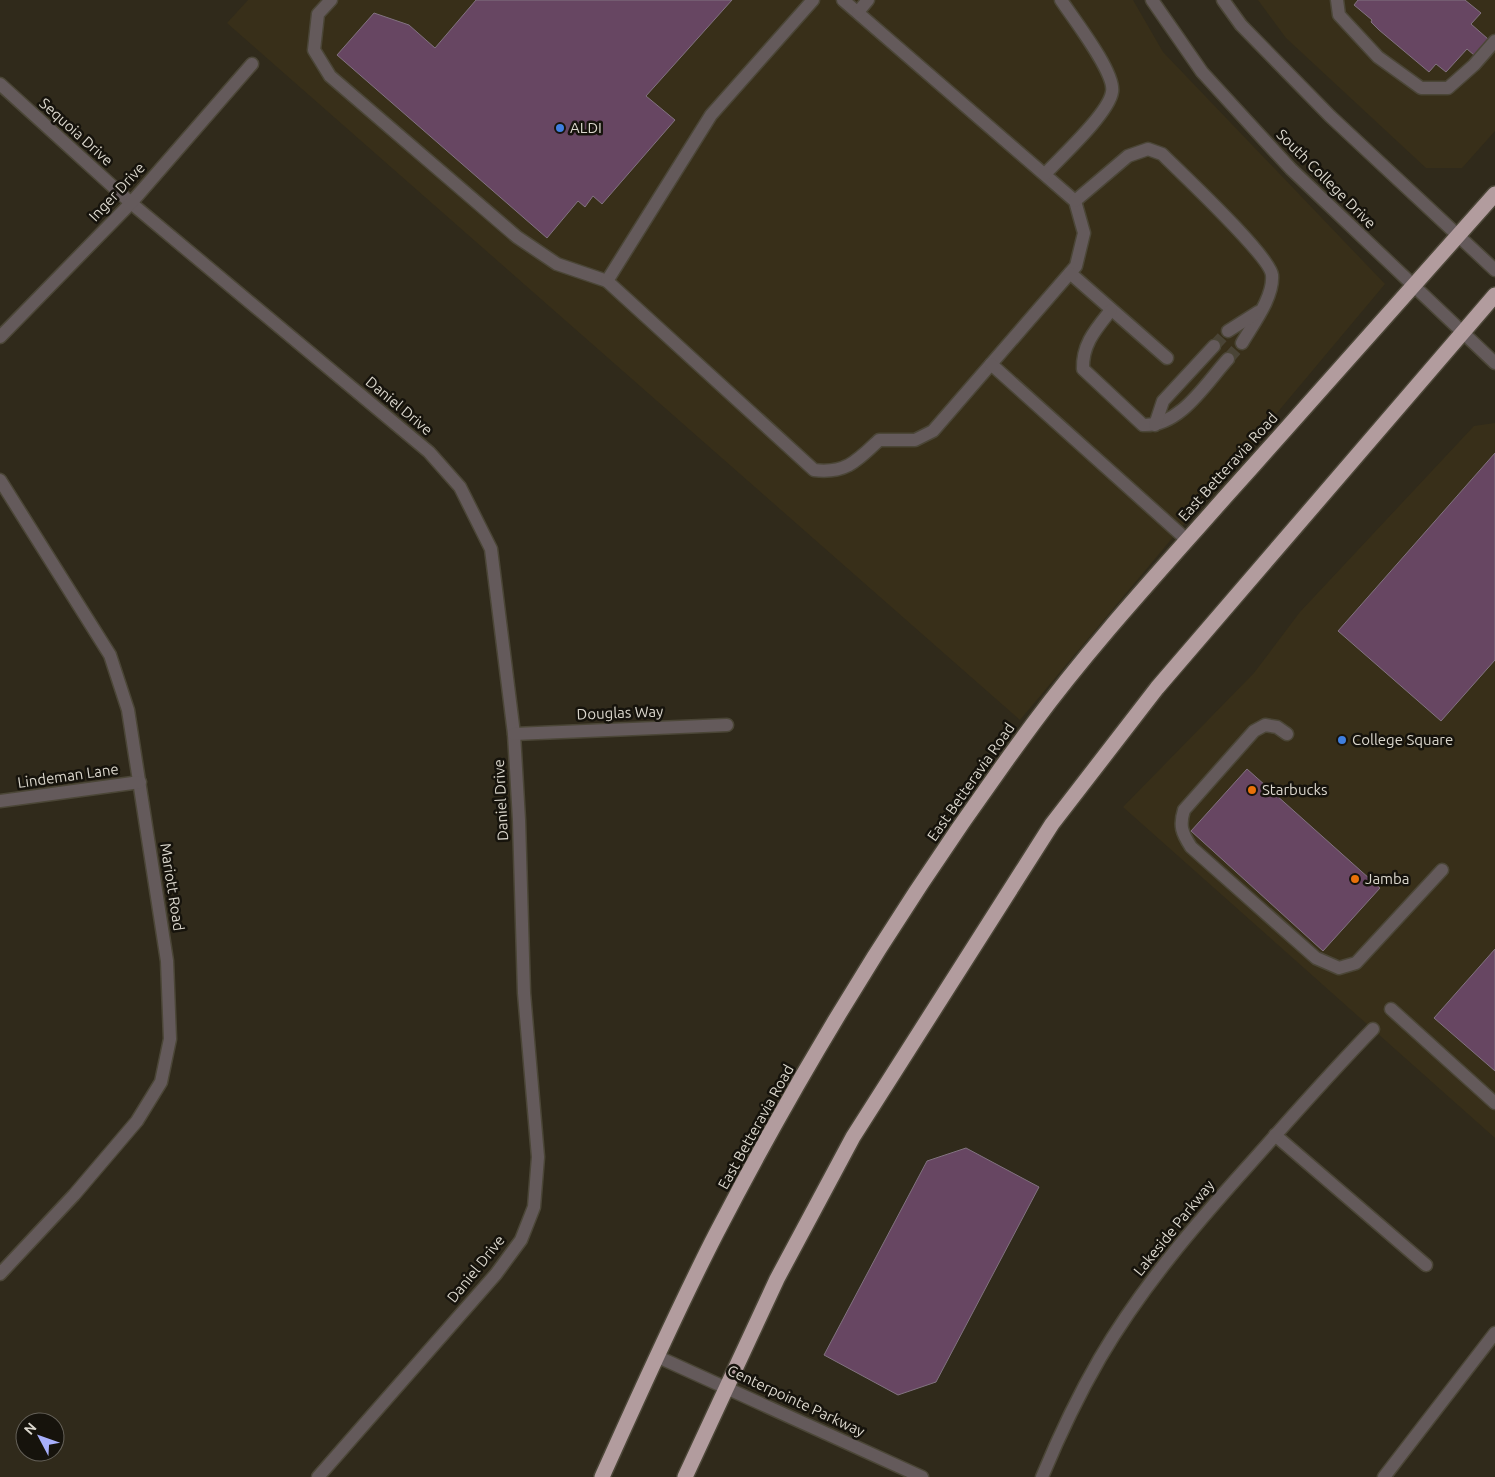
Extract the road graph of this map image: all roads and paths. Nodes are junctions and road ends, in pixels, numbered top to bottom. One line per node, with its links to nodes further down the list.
1 (331, 0): 20 (street)
2 (813, 0): 20 (street)
3 (843, 0): 9 (street)
4 (868, 0): 9 (street)
5 (1061, 0): 13 (street)
6 (1152, 0): 21 (street, South College Drive)
7 (1223, 0): 17 (street)
8 (1338, 0): 10 (street)
9 (858, 12): 13 (street)
10 (1495, 41)
11 (252, 64): 16 (street, Inger Drive)
12 (0, 84): 16 (street, Sequoia Drive)
13 (1045, 174): 15 (street)
14 (1495, 194): 17 (highway, East Betteravia Road)
15 (1075, 201): 19 (street); 24 (street)
16 (131, 204): 27 (street, Inger Drive); 38 (street, Daniel Drive)
17 (1457, 237): 18 (street); 21 (highway, East Betteravia Road)
18 (1495, 270)
19 (1070, 273): 23 (street); 33 (street)
20 (607, 281): 33 (street)
21 (1413, 287): 26 (street, South College Drive); 36 (highway, East Betteravia Road)
22 (1495, 295): 26 (highway)
23 (1111, 310): 30 (street); 34 (street)
24 (1259, 311): 25 (street); 28 (street)
25 (1228, 331)
26 (1461, 332): 32 (street, South College Drive); 51 (highway)
27 (0, 337)
28 (1242, 344)
29 (1214, 346): 34 (street)
30 (1167, 358)
31 (1228, 359): 34 (street)
32 (1495, 363)
33 (991, 364): 36 (street)
34 (1155, 425)
35 (0, 480): 40 (street, Mariott Road)
36 (1187, 540): 50 (highway, East Betteravia Road)
37 (727, 725): 38 (street, Douglas Way)
38 (514, 734): 52 (street, Daniel Drive)
39 (1287, 734): 42 (street)
40 (140, 782): 41 (street, Lindeman Lane); 48 (street, Mariott Road)
41 (0, 801)
42 (1442, 870)
43 (1390, 1009): 45 (street)
44 (1373, 1029): 46 (street, Lakeside Parkway)
45 (1495, 1103)
46 (1275, 1135): 47 (street); 56 (street, Lakeside Parkway)
47 (1426, 1265)
48 (0, 1274)
49 (1495, 1333): 57 (street)
50 (656, 1356): 51 (street, Centerpointe Parkway); 53 (highway, East Betteravia Road)
51 (725, 1386): 54 (highway); 55 (street, Centerpointe Parkway)
52 (318, 1477)
53 (602, 1477)
54 (685, 1477)
55 (922, 1477)
56 (1042, 1477)
57 (1384, 1477)

